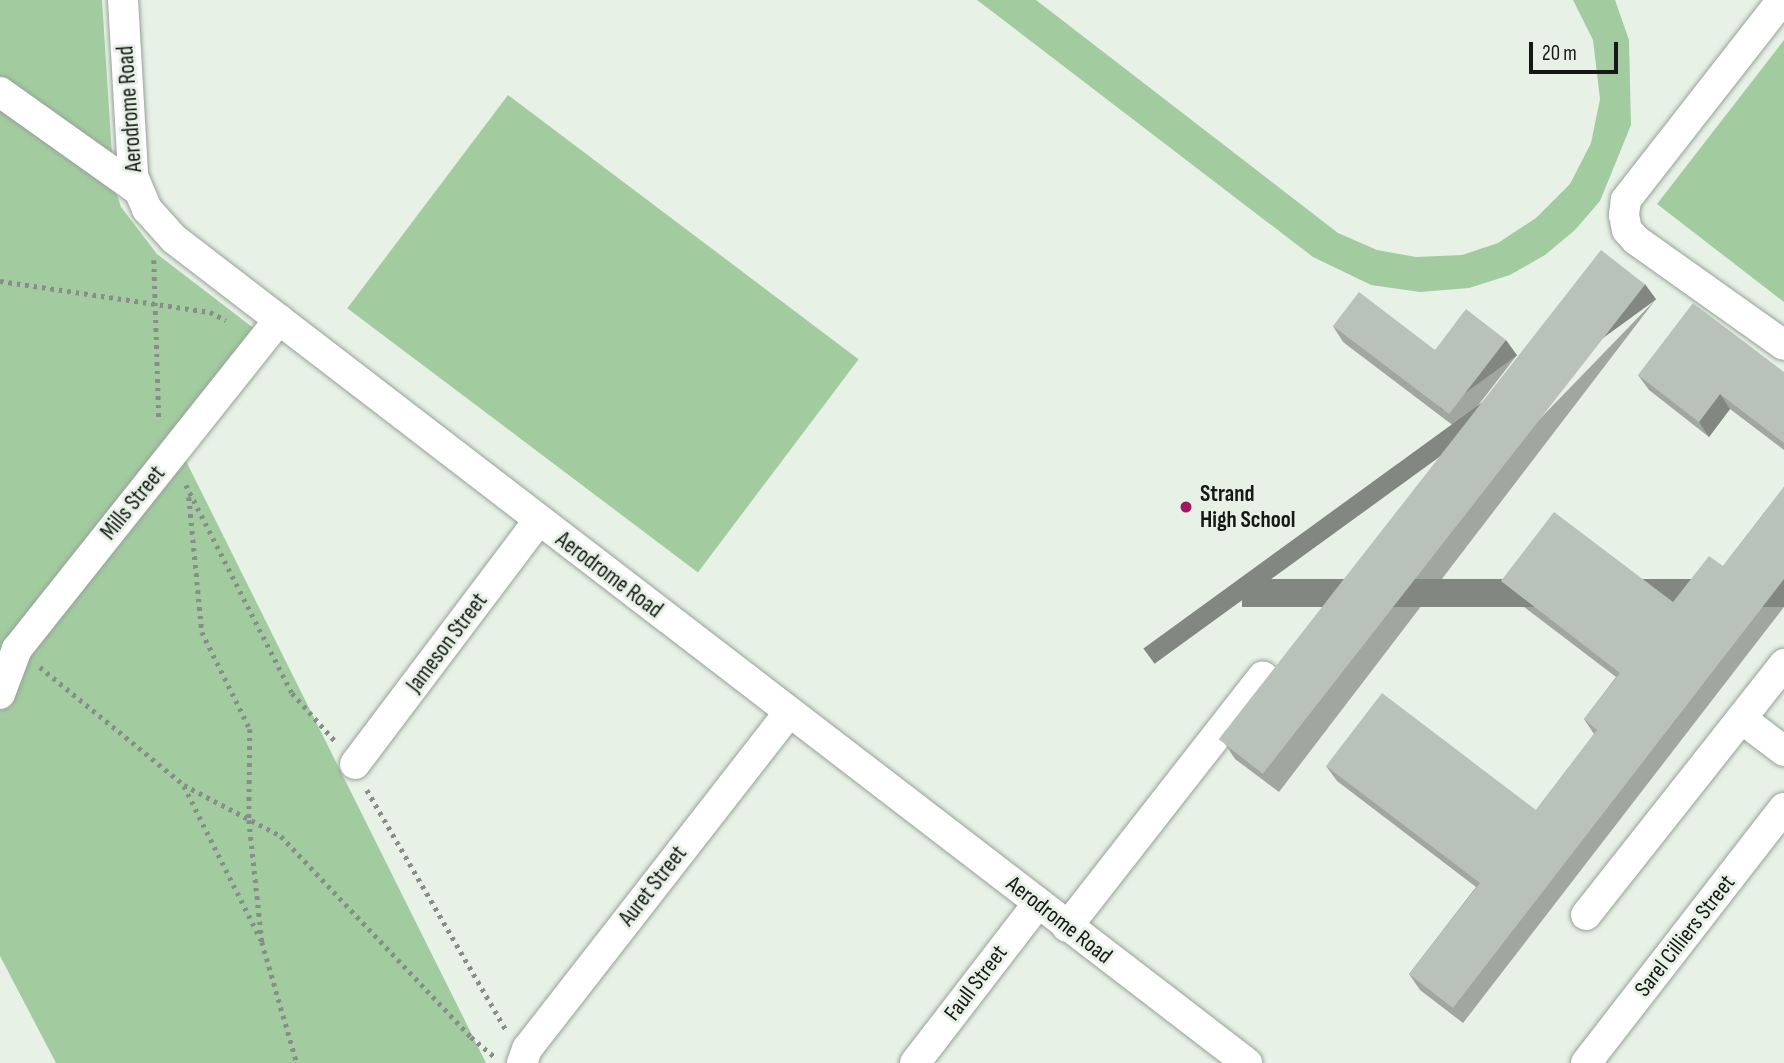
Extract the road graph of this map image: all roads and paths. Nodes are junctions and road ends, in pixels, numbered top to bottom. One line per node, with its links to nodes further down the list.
1 (123, 0): 4 (street, Aerodrome Road)
2 (1782, 0): 9 (street)
3 (0, 92): 4 (street)
4 (138, 190): 5 (street, Aerodrome Road)
5 (156, 222): 7 (path); 8 (street, Aerodrome Road)
6 (0, 281): 7 (path)
7 (155, 304): 8 (path); 10 (path)
8 (272, 329): 10 (street, Mills Street); 12 (street, Aerodrome Road)
9 (1784, 345)
10 (173, 454): 11 (path); 13 (street, Mills Street)
11 (189, 492): 20 (path); 23 (path)
12 (538, 521): 17 (street, Aerodrome Road); 20 (street, Jameson Street)
13 (9, 642): 16 (street, Mills Street); 21 (path)
14 (1784, 664): 18 (street)
15 (1263, 676): 26 (street)
16 (0, 694)
17 (789, 712): 24 (street, Aerodrome Road); 28 (street, Auret Street)
18 (1742, 719): 19 (street); 25 (street)
19 (1784, 751)
20 (355, 764): 28 (path)
21 (184, 785): 23 (path); 27 (path)
22 (1784, 808): 33 (street, Sarel Cilliers Street)
23 (249, 820): 27 (path); 30 (path)
24 (1038, 903): 26 (street, Aerodrome Road); 31 (street, Faull Street)
25 (1586, 915)
26 (1067, 927): 32 (street, Aerodrome Road)
27 (262, 942): 29 (path)
28 (528, 1052)
29 (297, 1063)
30 (503, 1063)
31 (915, 1063)
32 (1247, 1063)
33 (1586, 1063)

